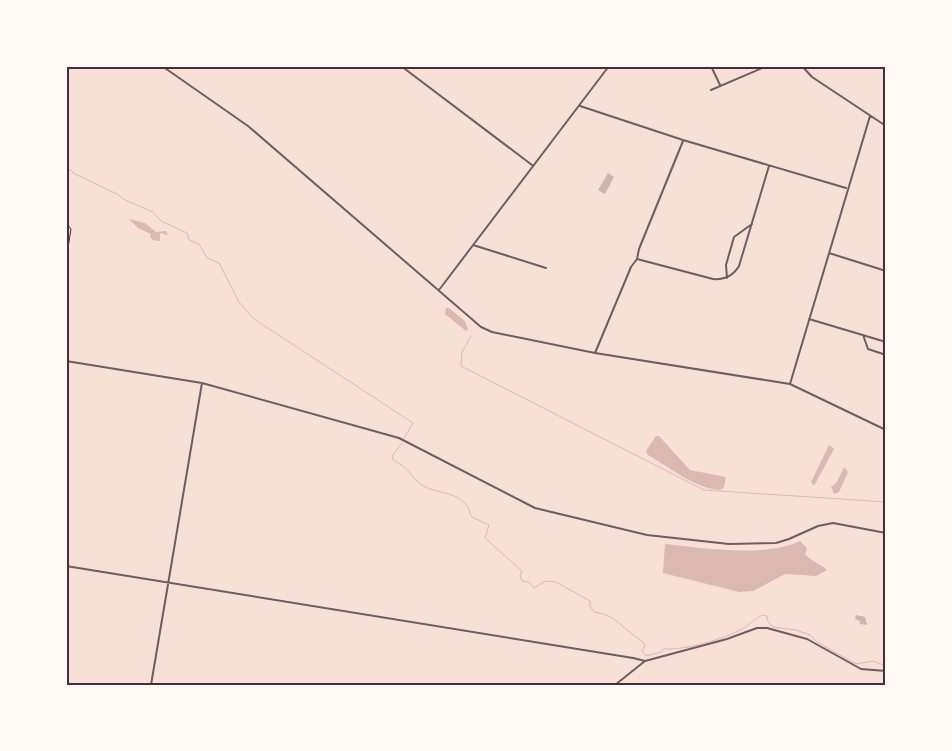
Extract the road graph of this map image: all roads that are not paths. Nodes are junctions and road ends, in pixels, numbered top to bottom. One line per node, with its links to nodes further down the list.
1 (162, 66): 23 (street)
2 (401, 66): 13 (street)
3 (609, 66): 9 (street)
4 (712, 66): 7 (street)
5 (767, 66): 7 (street)
6 (802, 66): 10 (street)
7 (720, 85): 8 (street)
8 (711, 90)
9 (580, 106): 12 (street); 13 (street)
10 (870, 116): 11 (street); 15 (street)
11 (886, 126)
12 (683, 140): 14 (street); 19 (street)
13 (532, 165): 17 (street)
14 (769, 166): 15 (street); 16 (street)
15 (846, 188): 18 (street)
16 (752, 224): 22 (street); 22 (street)
17 (473, 245): 20 (street); 23 (street)
18 (829, 253): 21 (street); 24 (street)
19 (637, 259): 22 (street); 27 (street)
20 (546, 268)
21 (886, 271)
22 (727, 278)
23 (439, 290): 27 (street)
24 (808, 319): 25 (street); 31 (street)
25 (863, 336): 26 (street); 28 (street)
26 (886, 342)
27 (595, 353): 31 (street)
28 (886, 355)
29 (66, 361): 30 (street)
30 (202, 383): 33 (street); 35 (street)
31 (790, 384): 32 (street)
32 (886, 430)
33 (886, 533)
34 (66, 566): 35 (street)
35 (169, 583): 36 (street); 38 (street)
36 (645, 661): 37 (street); 39 (street)
37 (886, 671)
38 (151, 685)
39 (615, 685)

